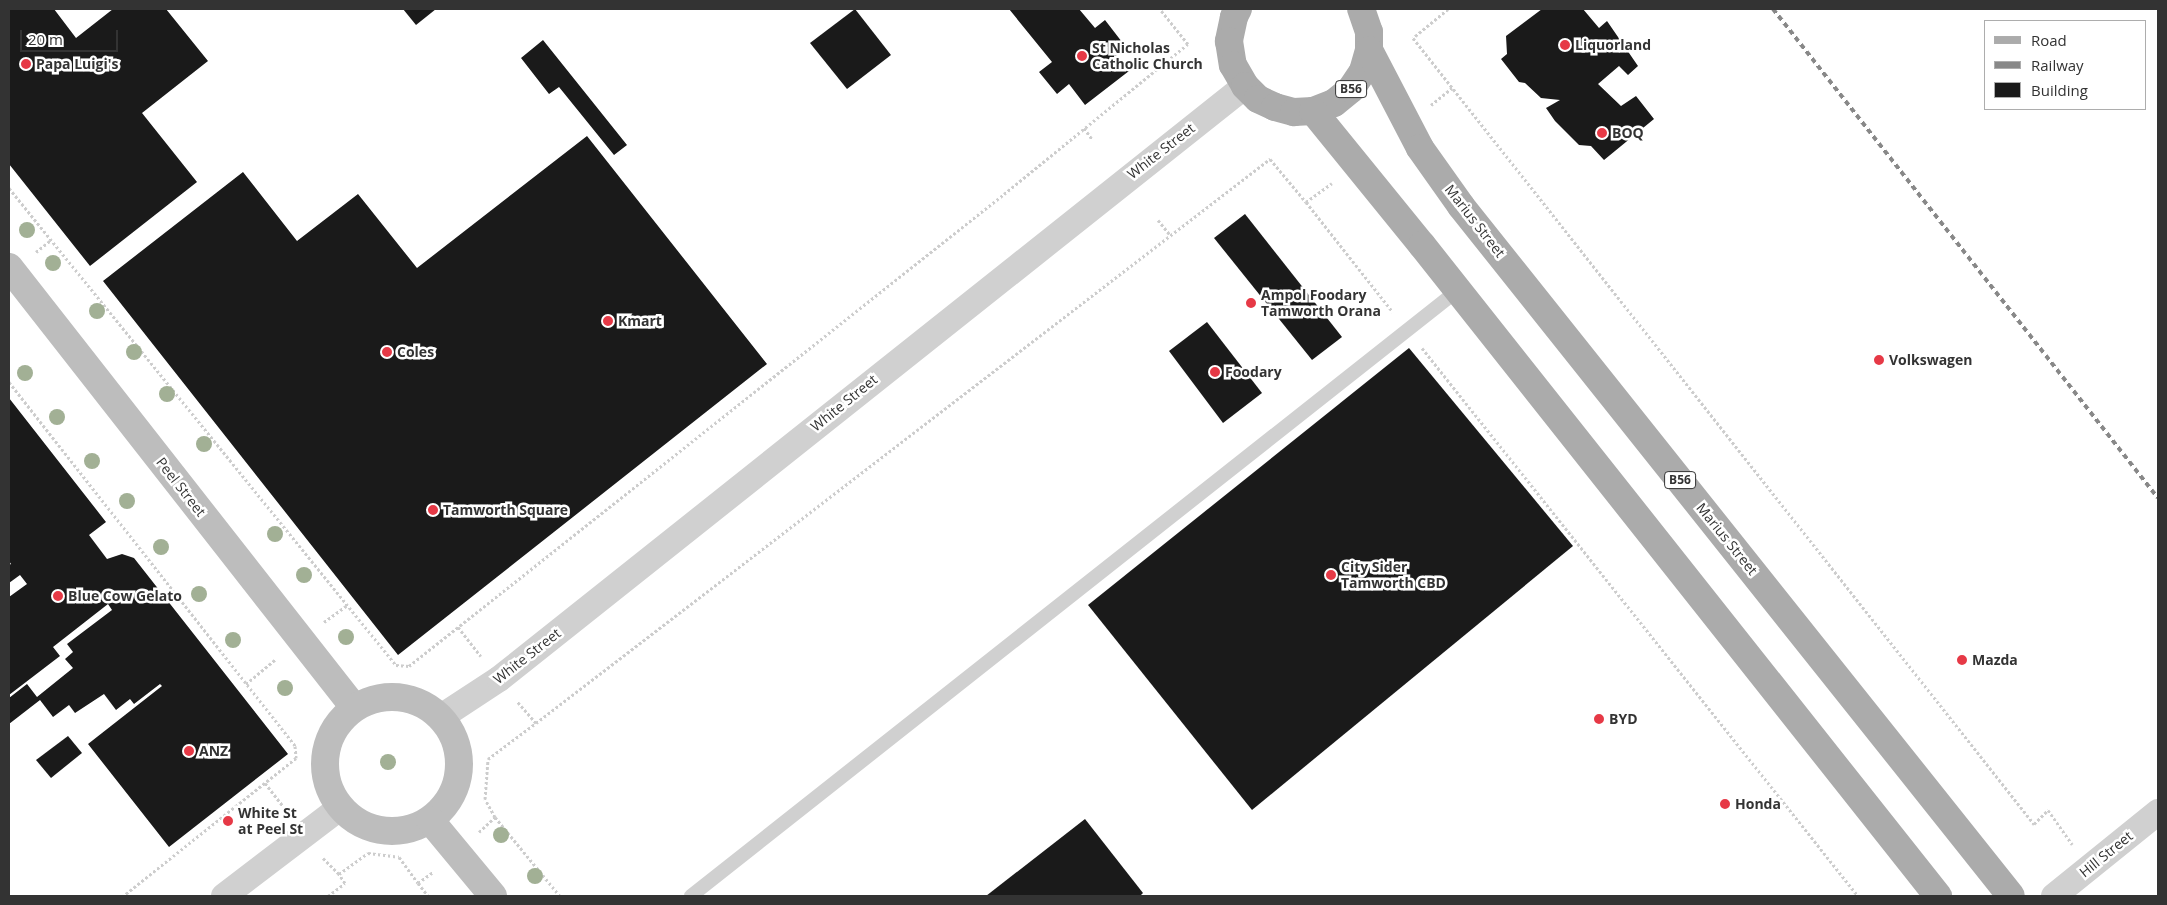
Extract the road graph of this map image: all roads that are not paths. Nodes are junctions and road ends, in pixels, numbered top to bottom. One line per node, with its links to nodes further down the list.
1 (1361, 9): 3 (main road, B56)
2 (1233, 12): 4 (main road, B56)
3 (1369, 50): 5 (main road, B56); 17 (main road, Marius Street / B56)
4 (1245, 86): 5 (main road, B56); 9 (street, White Street)
5 (1313, 110): 7 (main road)
6 (20, 262): 8 (main road, Peel Street)
7 (1458, 290): 15 (lane); 16 (main road)
8 (353, 706): 9 (main road); 10 (main road)
9 (441, 717): 12 (main road)
10 (338, 808): 12 (main road); 13 (street)
11 (2158, 812): 18 (street, Hill Street)
12 (430, 820): 14 (main road)
13 (224, 896)
14 (493, 896)
15 (691, 896)
16 (1938, 896)
17 (2011, 896)
18 (2054, 896)

